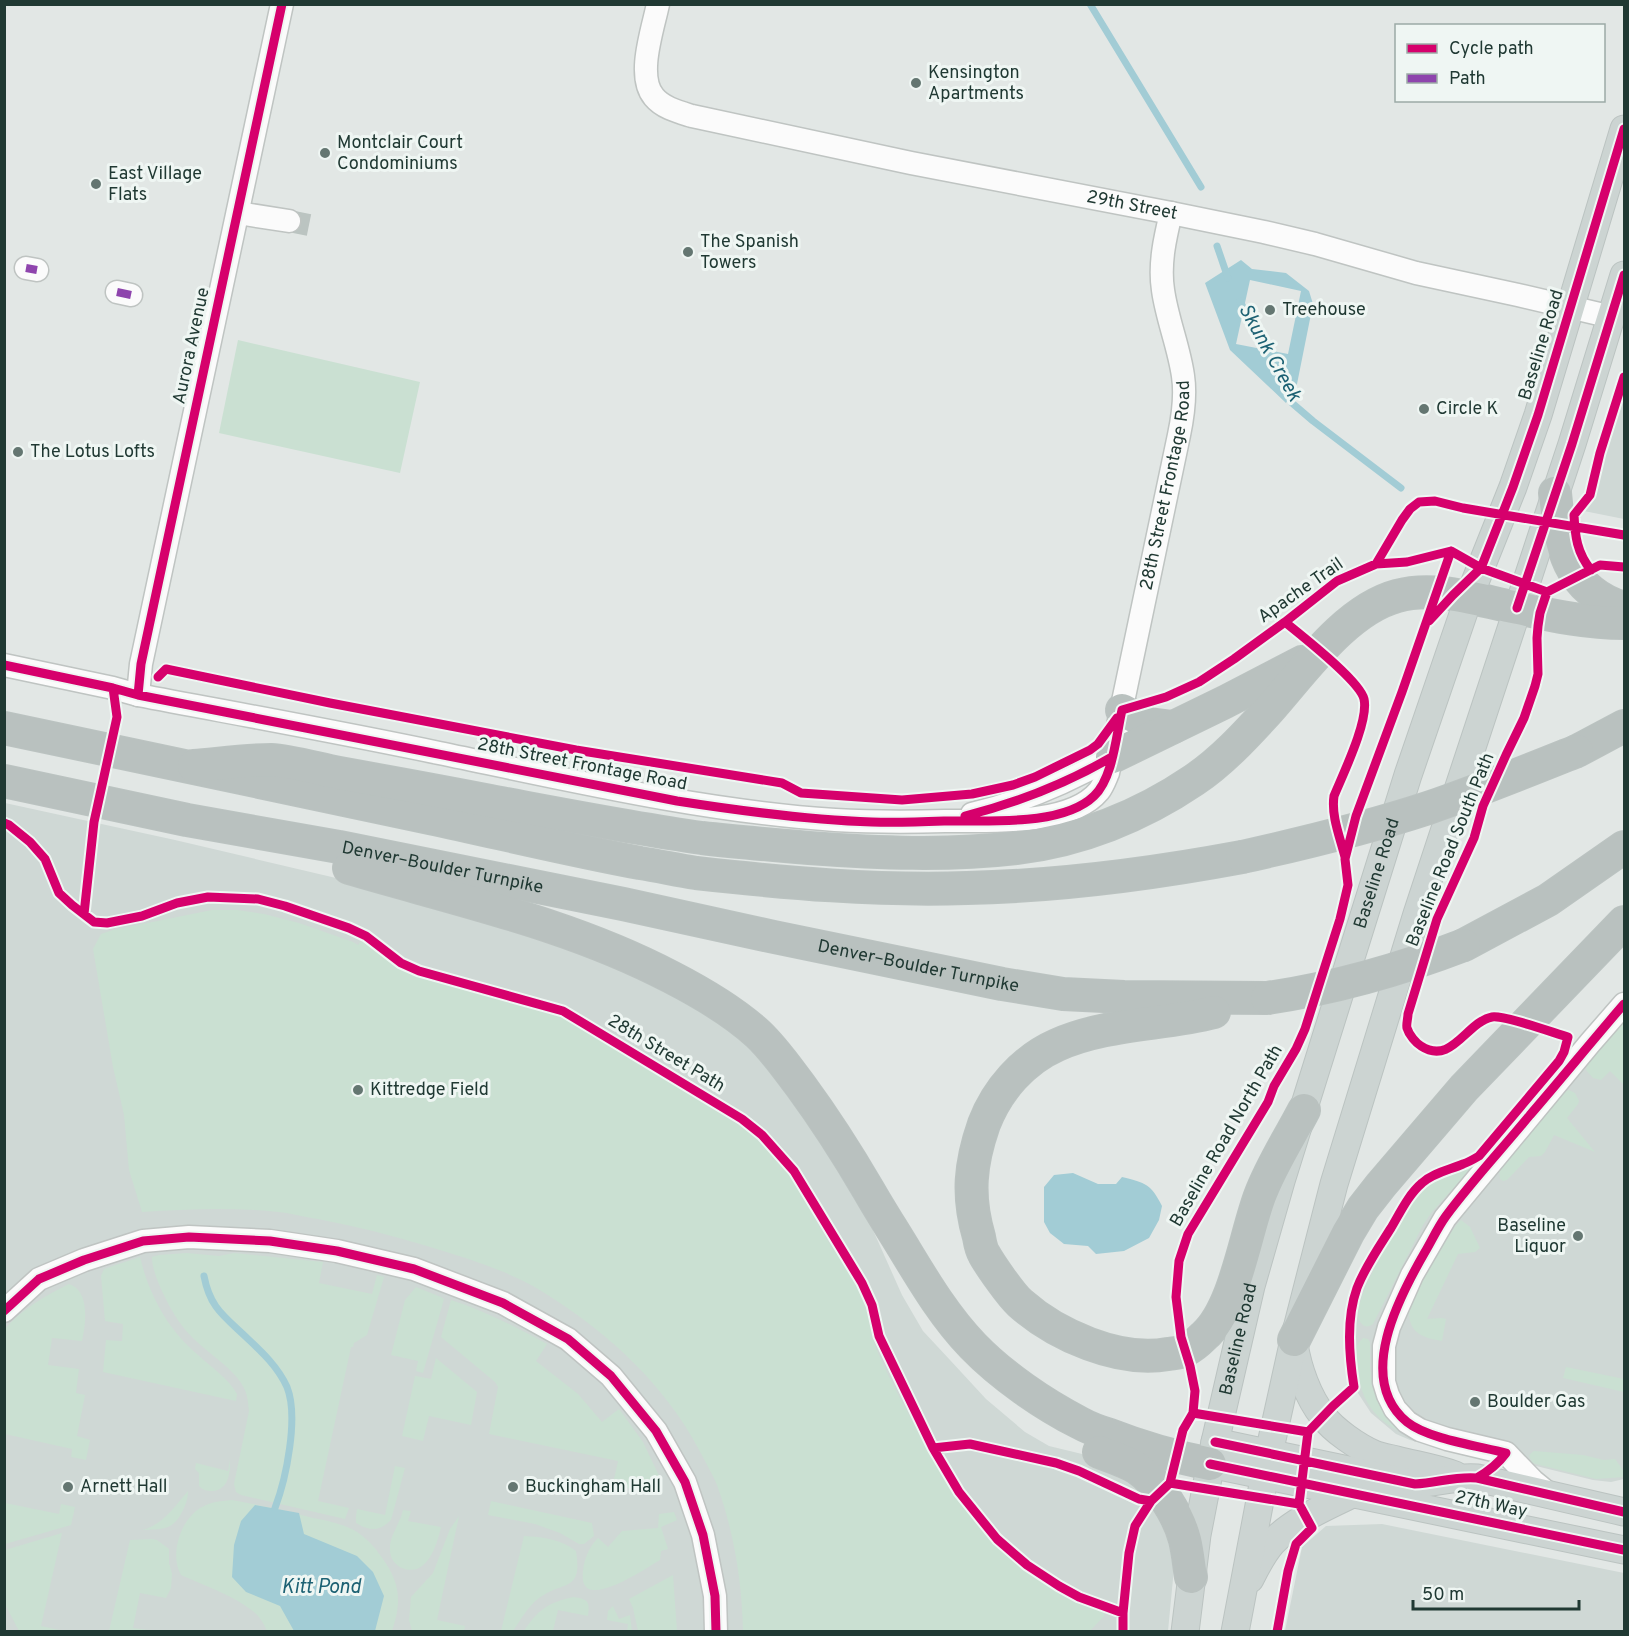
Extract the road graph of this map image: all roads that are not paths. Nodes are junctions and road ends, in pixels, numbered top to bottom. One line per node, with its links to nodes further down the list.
1 (282, 4): 4 (street, Aurora Avenue)
2 (658, 4): 5 (street, 29th Street)
3 (1624, 129): 8 (main road, Baseline Road)
4 (238, 213): 6 (street); 17 (street, Aurora Avenue)
5 (1171, 213): 8 (street, 29th Street); 18 (street, 28th Street Frontage Road)
6 (289, 221)
7 (1624, 275): 9 (main road)
8 (1570, 307): 9 (street, 29th Street); 11 (main road, Baseline Road)
9 (1612, 317): 10 (main road)
10 (1555, 493): 12 (main road); 13 (highway)
11 (1469, 597): 12 (highway); 15 (highway); 30 (main road, Baseline Road)
12 (1517, 608): 14 (highway); 33 (main road)
13 (1624, 608)
14 (1624, 623)
15 (1318, 652): 20 (highway); 23 (highway)
16 (4, 665): 17 (street, 28th Street Frontage Road)
17 (138, 695): 22 (street, 28th Street Frontage Road)
18 (1122, 711): 20 (highway); 22 (street, 28th Street Frontage Road)
19 (1624, 726): 23 (highway, bridge)
20 (1173, 727): 22 (highway)
21 (4, 728): 23 (highway)
22 (1112, 758)
23 (194, 766)
24 (4, 781): 25 (highway)
25 (187, 820): 28 (highway, Denver–Boulder Turnpike); 31 (highway)
26 (1624, 847): 28 (highway, Denver–Boulder Turnpike, bridge)
27 (1624, 922): 33 (highway)
28 (1267, 998): 30 (highway)
29 (1624, 1004): 35 (street)
30 (1304, 1110): 34 (main road, Baseline Road)
31 (905, 1250): 34 (highway); 42 (highway)
32 (4, 1311): 44 (street)
33 (1294, 1340): 36 (main road); 37 (main road)
34 (1213, 1453): 36 (main road, 27th Way); 42 (main road, Baseline Road)
35 (1506, 1453): 37 (street); 39 (street)
36 (1266, 1464): 37 (main road, 27th Way); 38 (main road, 27th Way); 43 (main road)
37 (1469, 1478): 39 (main road, 27th Way)
38 (1352, 1494): 41 (main road, 27th Way); 43 (main road)
39 (1549, 1494): 40 (main road, 27th Way)
40 (1618, 1506)
41 (1624, 1550)
42 (1191, 1577): 45 (main road, Baseline Road)
43 (1240, 1599): 46 (main road)
44 (716, 1632)
45 (1185, 1632)
46 (1235, 1632)

